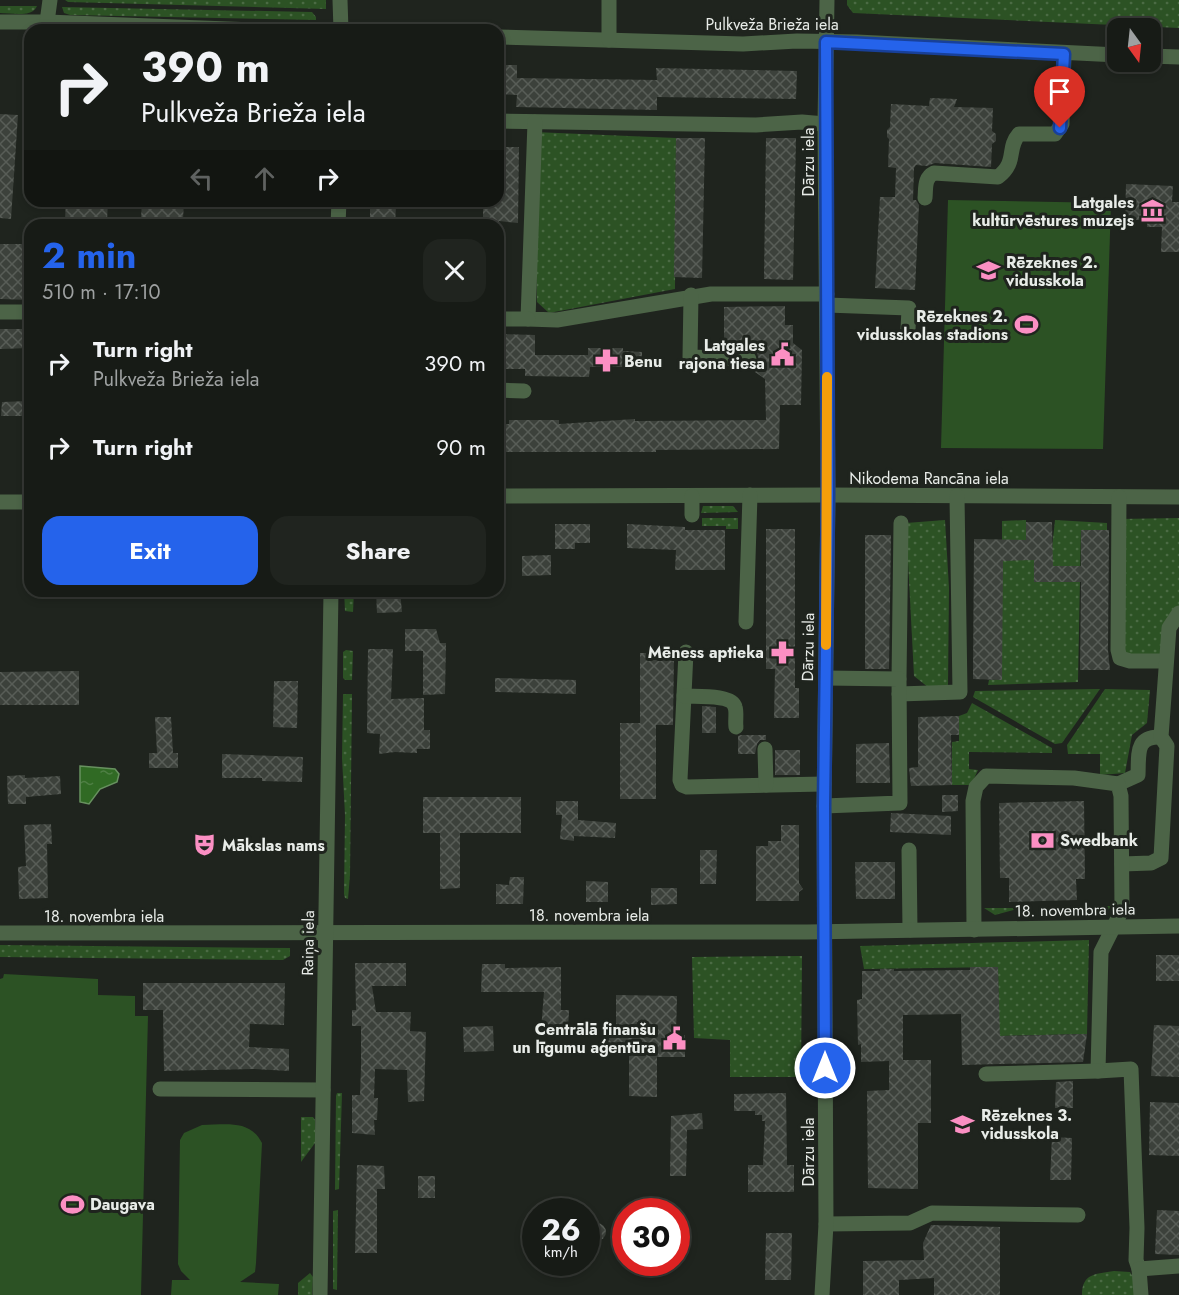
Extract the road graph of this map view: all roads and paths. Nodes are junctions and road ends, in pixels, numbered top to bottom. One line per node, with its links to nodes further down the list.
1 (50, 0): 6 (street)
2 (340, 0): 8 (street)
3 (609, 0): 10 (street)
4 (827, 0): 11 (street, Dārzu iela)
5 (0, 22): 6 (street)
6 (47, 22): 7 (street)
7 (82, 24)
8 (341, 24)
9 (504, 38): 10 (street, Pulkveža Brieža iela)
10 (609, 40): 11 (street, Pulkveža Brieža iela)
11 (826, 42): 12 (street, Pulkveža Brieža iela); 18 (street, Dārzu iela)
12 (1064, 54): 13 (street, Pulkveža Brieža iela); 19 (street)
13 (1107, 56)
14 (1161, 57): 15 (street)
15 (1179, 57)
16 (504, 122): 17 (street)
17 (535, 122): 18 (street); 25 (street)
18 (825, 124): 21 (street, Dārzu iela)
19 (925, 198)
20 (691, 296): 21 (street); 25 (street); 27 (street)
21 (827, 300): 26 (street); 31 (street, Dārzu iela)
22 (0, 312): 23 (street)
23 (24, 312)
24 (504, 319): 25 (street)
25 (528, 319)
26 (908, 330)
27 (749, 359)
28 (504, 390): 29 (street)
29 (524, 391)
30 (750, 495): 31 (street, Nikodema Rancāna iela); 33 (street, Nikodema Rancāna iela); 43 (street)
31 (828, 495): 34 (street, Nikodema Rancāna iela); 46 (street, Dārzu iela)
32 (504, 496): 33 (street, Nikodema Rancāna iela)
33 (692, 496): 39 (street)
34 (957, 496): 35 (street, Nikodema Rancāna iela); 47 (street)
35 (1119, 497): 36 (street, Nikodema Rancāna iela); 45 (street)
36 (1179, 497)
37 (24, 501): 38 (street)
38 (0, 502)
39 (692, 514)
40 (901, 523): 47 (street)
41 (331, 597): 64 (street, Raiņa iela)
42 (1179, 613): 45 (street)
43 (746, 622)
44 (686, 652): 48 (street)
45 (1166, 661): 50 (street)
46 (826, 678): 47 (street); 52 (street, Dārzu iela)
47 (899, 686): 55 (street)
48 (684, 696): 49 (street); 54 (street)
49 (736, 727)
50 (1161, 736): 53 (street); 57 (street)
51 (765, 749): 54 (street)
52 (824, 784): 54 (street); 55 (street, Dārzu iela)
53 (1118, 784): 57 (street); 61 (street)
54 (766, 785)
55 (824, 806): 62 (street, Dārzu iela)
56 (909, 850): 60 (street)
57 (1122, 864): 59 (street)
58 (1179, 926): 59 (street, 18. novembra iela)
59 (1115, 928): 61 (street, 18. novembra iela); 65 (street)
60 (910, 930): 61 (street, 18. novembra iela); 62 (street, 18. novembra iela)
61 (974, 930)
62 (825, 932): 64 (street, 18. novembra iela); 70 (street, Dārzu iela)
63 (0, 933): 64 (street, 18. novembra iela)
64 (326, 934): 68 (street, Raiņa iela)
65 (1098, 1071): 66 (street); 72 (street)
66 (986, 1074)
67 (160, 1089): 68 (street)
68 (323, 1090): 73 (street, Raiņa iela)
69 (1078, 1215): 70 (street)
70 (826, 1224): 74 (street, Dārzu iela)
71 (1179, 1266): 72 (street)
72 (1139, 1269): 75 (street)
73 (320, 1295)
74 (822, 1295)
75 (1141, 1295)

